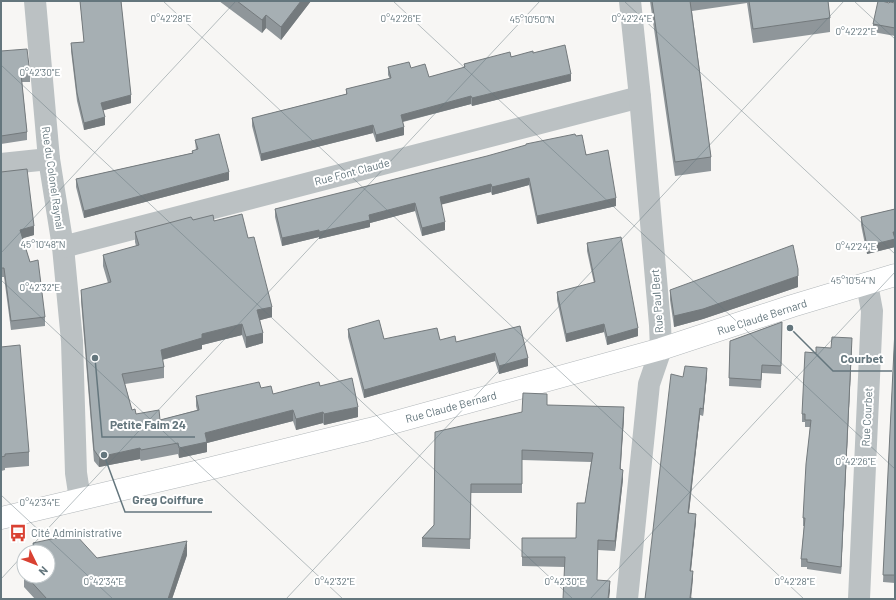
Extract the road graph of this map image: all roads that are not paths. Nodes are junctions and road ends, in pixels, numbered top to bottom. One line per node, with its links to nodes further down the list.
1 (35, 1): 4 (street, Rue du Colonel Raynal)
2 (630, 1): 3 (street, Rue Paul Bert)
3 (640, 97): 6 (street, Rue Font Claude); 9 (street, Rue Paul Bert)
4 (49, 159): 5 (street); 6 (street, Rue du Colonel Raynal)
5 (1, 164)
6 (63, 247): 10 (street, Rue du Colonel Raynal)
7 (895, 275): 8 (main road, Rue Claude Bernard)
8 (867, 284): 9 (main road, Rue Claude Bernard); 13 (street, Rue Courbet)
9 (661, 350): 10 (main road, Rue Claude Bernard); 12 (street, Rue Paul Bert)
10 (80, 499): 11 (main road, Rue Claude Bernard)
11 (1, 518)
12 (627, 599)
13 (859, 599)

